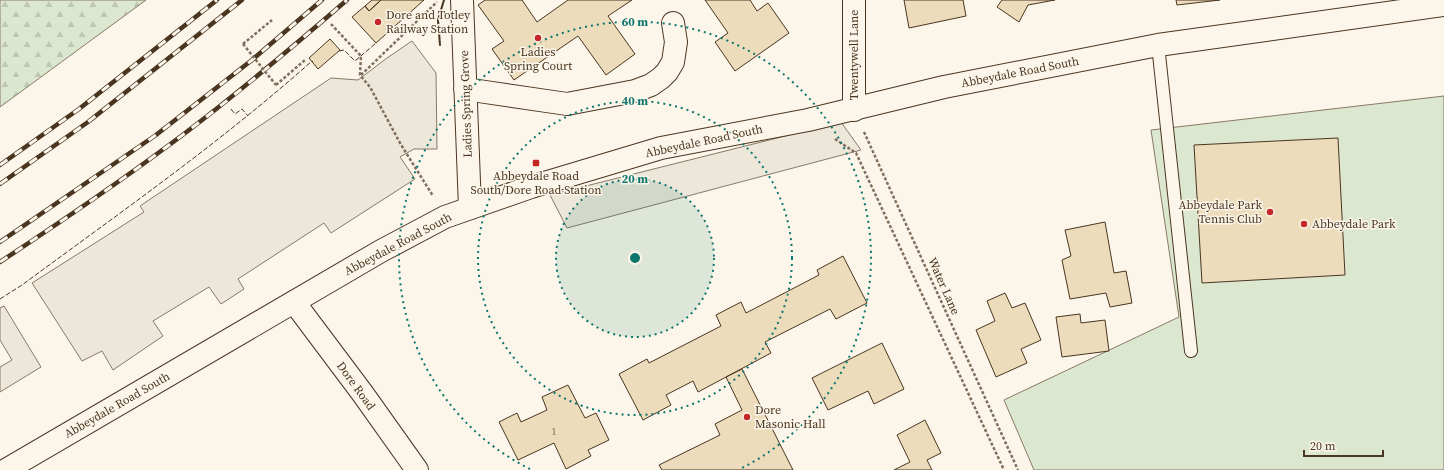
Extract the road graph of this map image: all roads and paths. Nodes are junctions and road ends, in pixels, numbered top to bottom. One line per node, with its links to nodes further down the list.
1 (462, 0): 11 (main road, Ladies Spring Grove)
2 (854, 0): 12 (main road, Twentywell Lane)
3 (437, 1): 10 (path)
4 (1443, 3): 8 (main road, Abbeydale Road South)
5 (272, 20): 9 (path, bridge)
6 (673, 23): 11 (main road)
7 (331, 24): 10 (path)
8 (1158, 45): 12 (main road, Abbeydale Road South); 17 (lane)
9 (305, 60)
10 (360, 75): 15 (path)
11 (466, 89): 14 (main road, Ladies Spring Grove)
12 (854, 110): 13 (main road, Abbeydale Road South); 21 (path, Water Lane)
13 (808, 120): 14 (main road, Abbeydale Road South); 20 (path)
14 (470, 208): 15 (main road, Abbeydale Road South)
15 (445, 217): 16 (main road, Abbeydale Road South)
16 (294, 302): 18 (main road, Abbeydale Road South); 19 (main road, Dore Road)
17 (1191, 351)
18 (6, 470)
19 (417, 470)
20 (1004, 470)
21 (1018, 470)

